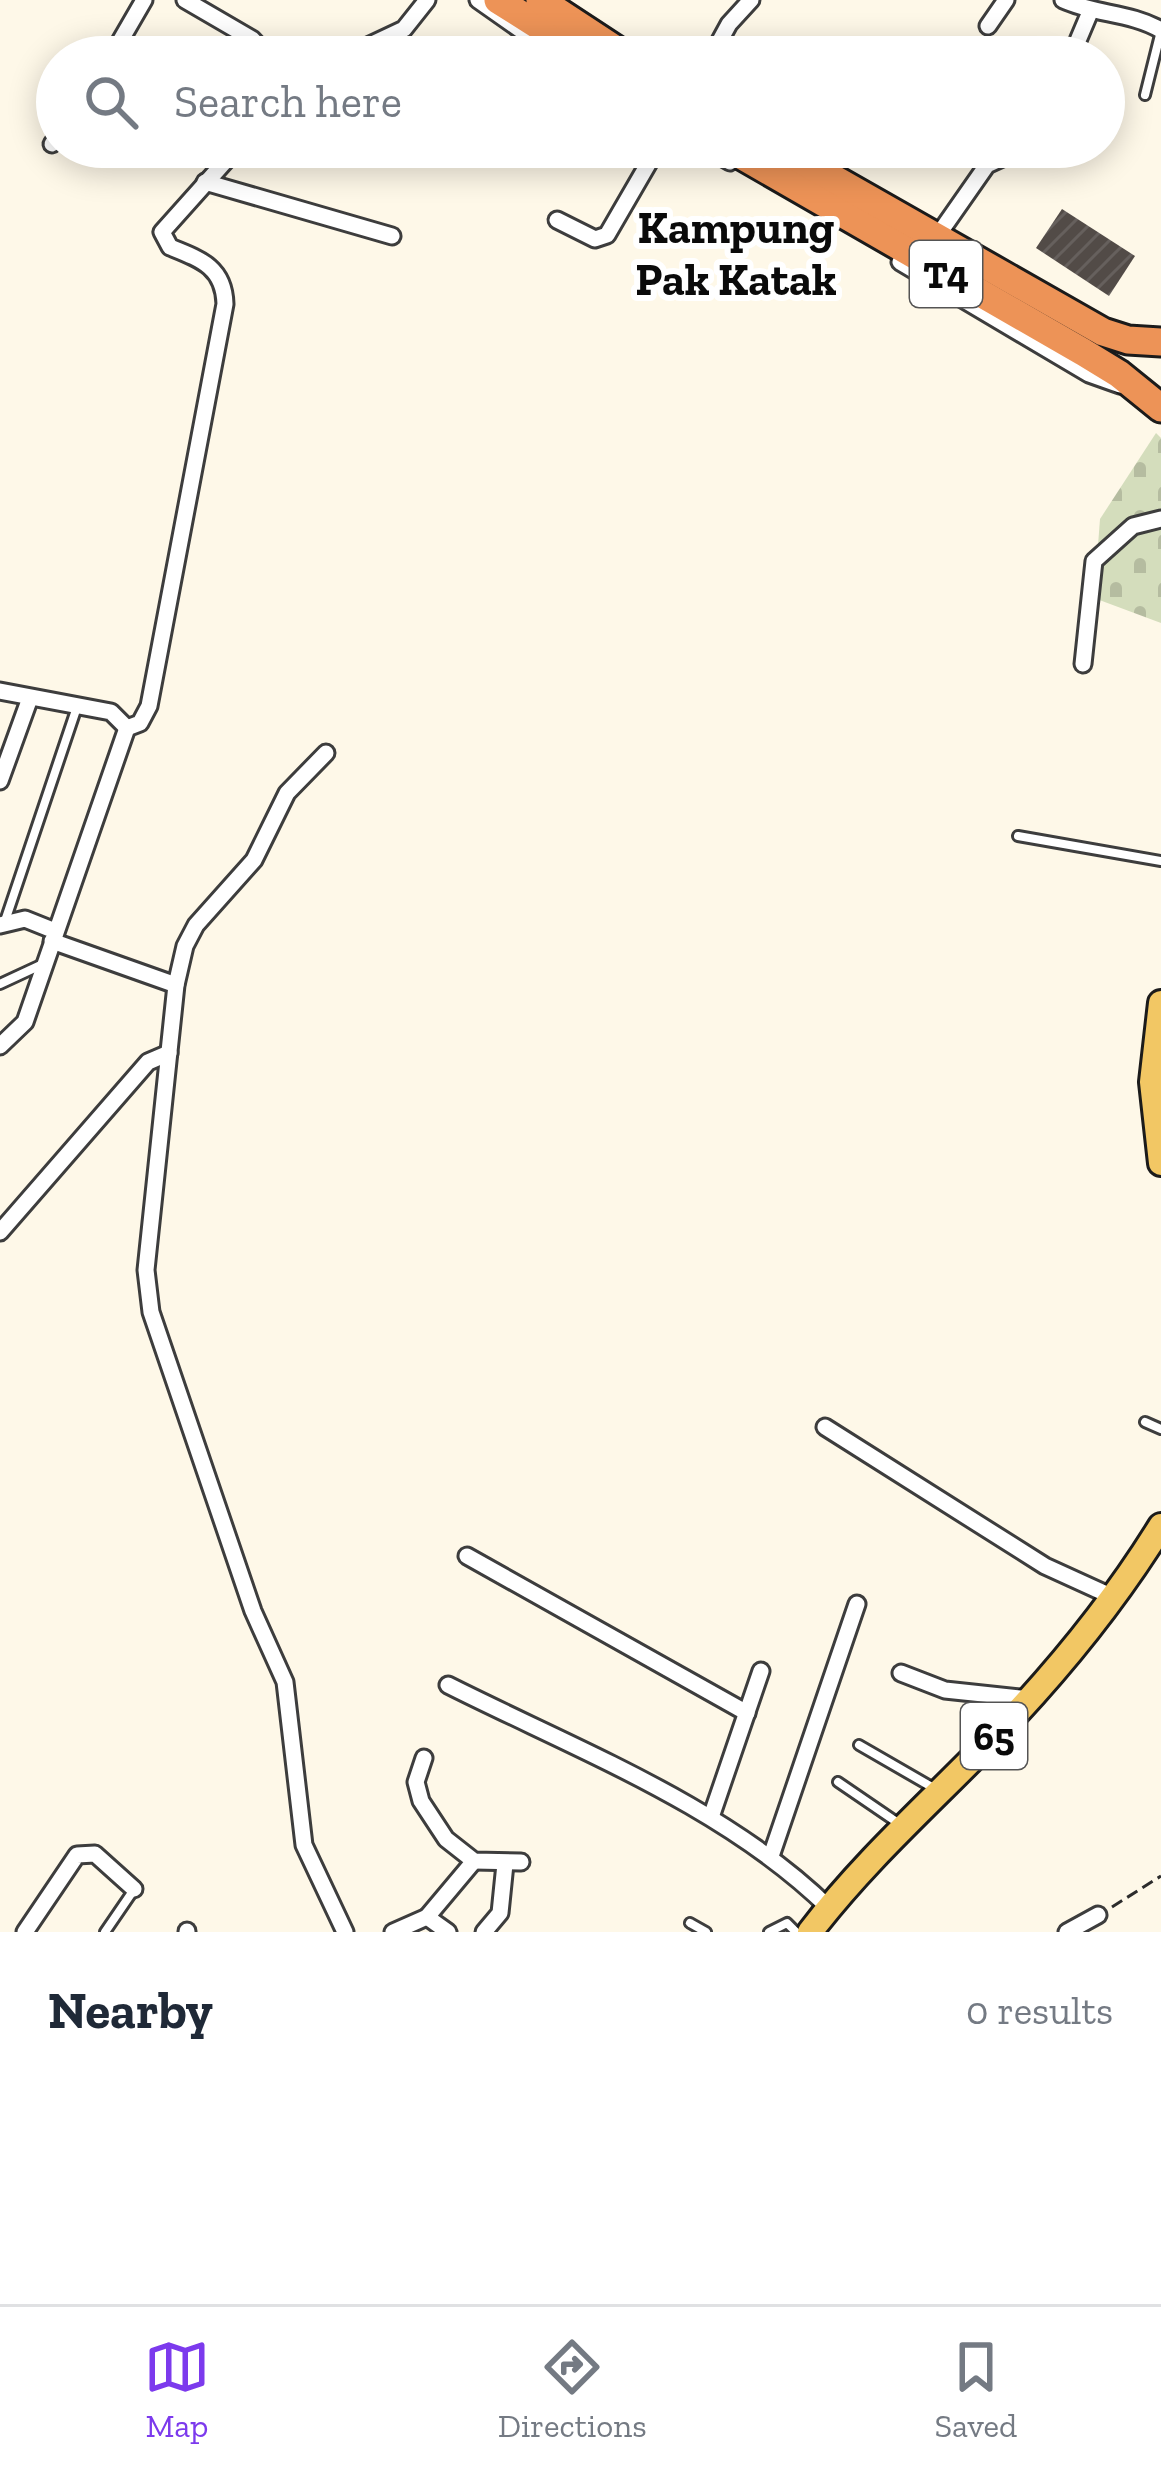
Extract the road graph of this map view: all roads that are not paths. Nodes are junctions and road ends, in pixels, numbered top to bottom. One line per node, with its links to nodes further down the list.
1 (144, 0): 13 (street)
2 (184, 0): 14 (street)
3 (427, 0): 15 (street)
4 (478, 0): 16 (street)
5 (498, 0): 17 (highway)
6 (540, 0): 18 (highway)
7 (751, 0): 19 (street)
8 (1006, 0): 11 (street)
9 (1066, 1): 10 (street)
10 (1090, 12): 12 (street); 20 (street)
11 (988, 26)
12 (1161, 31): 21 (lane)
13 (123, 36)
14 (247, 36)
15 (394, 36)
16 (529, 36)
17 (555, 36)
18 (596, 36)
19 (722, 36)
20 (1080, 36)
21 (1145, 95)
22 (218, 168): 28 (street)
23 (646, 168): 29 (street)
24 (740, 168): 33 (street)
25 (763, 168): 33 (highway, T4)
26 (814, 168): 31 (highway, T4)
27 (986, 168): 31 (street)
28 (205, 182): 30 (street); 39 (street)
29 (557, 220)
30 (392, 236)
31 (936, 238): 32 (highway, T4)
32 (1157, 336)
33 (1150, 399)
34 (1161, 519): 35 (street)
35 (1083, 664)
36 (0, 692): 37 (street)
37 (30, 698): 38 (street); 41 (street)
38 (78, 706): 39 (street); 44 (lane)
39 (127, 728): 45 (street)
40 (326, 753): 48 (street)
41 (0, 781)
42 (1018, 836): 43 (lane)
43 (1161, 861)
44 (2, 924): 45 (street)
45 (53, 936): 46 (street); 48 (street)
46 (44, 963): 47 (lane); 50 (street)
47 (0, 984)
48 (176, 985): 51 (street)
49 (1160, 1010): 52 (main road)
50 (0, 1046)
51 (169, 1053): 53 (street); 81 (street)
52 (1161, 1163)
53 (0, 1232)
54 (1144, 1421): 56 (lane)
55 (825, 1427): 59 (street)
56 (1161, 1429)
57 (1161, 1526): 59 (main road, 65)
58 (466, 1556): 65 (street)
59 (1113, 1597): 64 (main road, 65)
60 (857, 1604): 72 (street)
61 (761, 1671): 65 (street)
62 (901, 1673): 64 (street)
63 (448, 1685): 70 (street)
64 (1029, 1700): 69 (main road, 65)
65 (747, 1713): 70 (street)
66 (859, 1745): 69 (lane)
67 (424, 1758): 73 (street)
68 (838, 1782): 71 (lane)
69 (938, 1790): 71 (main road, 65)
70 (711, 1817): 72 (street)
71 (902, 1826): 77 (main road, 65)
72 (771, 1856): 77 (street)
73 (473, 1861): 76 (street); 84 (street)
74 (134, 1889): 79 (street); 80 (lane)
75 (1098, 1915): 88 (street)
76 (427, 1917): 82 (street); 83 (street)
77 (823, 1922)
78 (690, 1923): 85 (lane)
79 (25, 1932)
80 (105, 1932)
81 (345, 1932)
82 (393, 1932)
83 (448, 1932)
84 (484, 1932)
85 (706, 1932)
86 (769, 1932): 87 (lane)
87 (796, 1932)
88 (1067, 1932)

